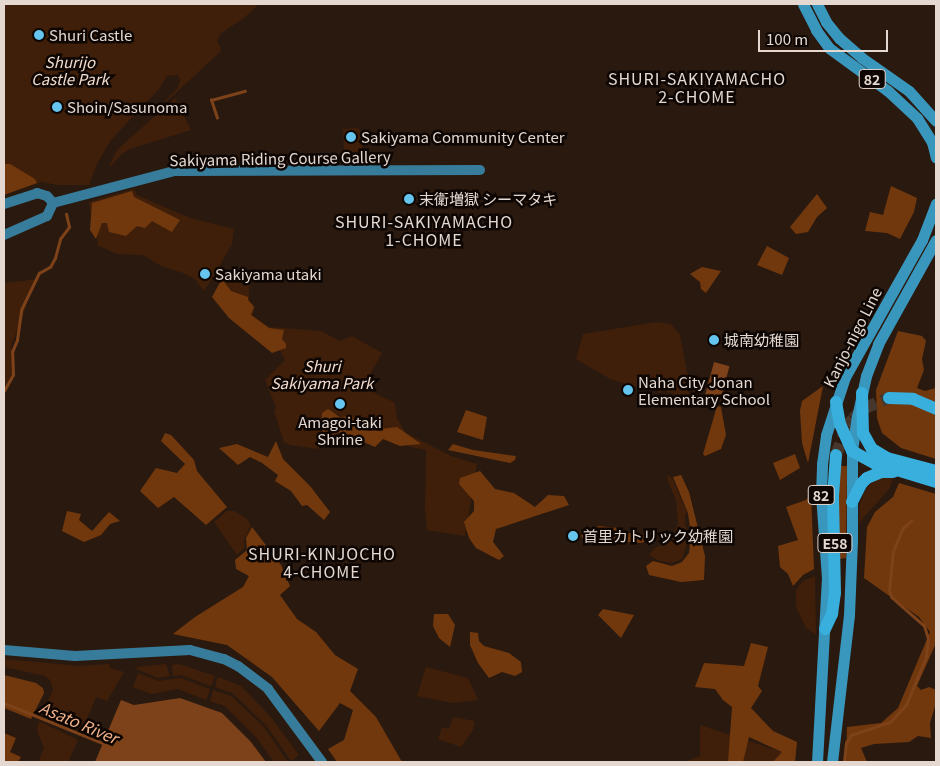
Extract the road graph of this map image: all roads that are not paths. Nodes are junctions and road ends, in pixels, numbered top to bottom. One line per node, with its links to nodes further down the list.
1 (802, 4): 4 (main road, 82)
2 (817, 4): 3 (main road, 82)
3 (936, 121)
4 (936, 158)
5 (480, 170): 7 (street, Sakiyama Riding Course Gallery)
6 (4, 204): 7 (street)
7 (53, 204): 9 (street)
8 (936, 204): 13 (main road, Kanjo-nigo Line / 82)
9 (4, 235)
10 (936, 240): 11 (main road, Kanjo-nigo Line / 82)
11 (862, 393): 15 (main road, Kanjo-nigo Line / 82); 17 (highway)
12 (889, 398): 14 (highway)
13 (836, 402): 15 (highway); 21 (main road, Kanjo-nigo Line / 82)
14 (936, 408)
15 (852, 451): 18 (highway); 20 (main road, Kanjo-nigo Line / 82)
16 (836, 455): 21 (highway, E58)
17 (936, 471)
18 (903, 473): 19 (highway); 20 (highway)
19 (936, 482)
20 (852, 502): 25 (main road, Kanjo-nigo Line / 82)
21 (825, 629): 24 (main road, Kanjo-nigo Line / 82)
22 (4, 650): 23 (street)
23 (322, 762)
24 (816, 762)
25 (832, 762)

